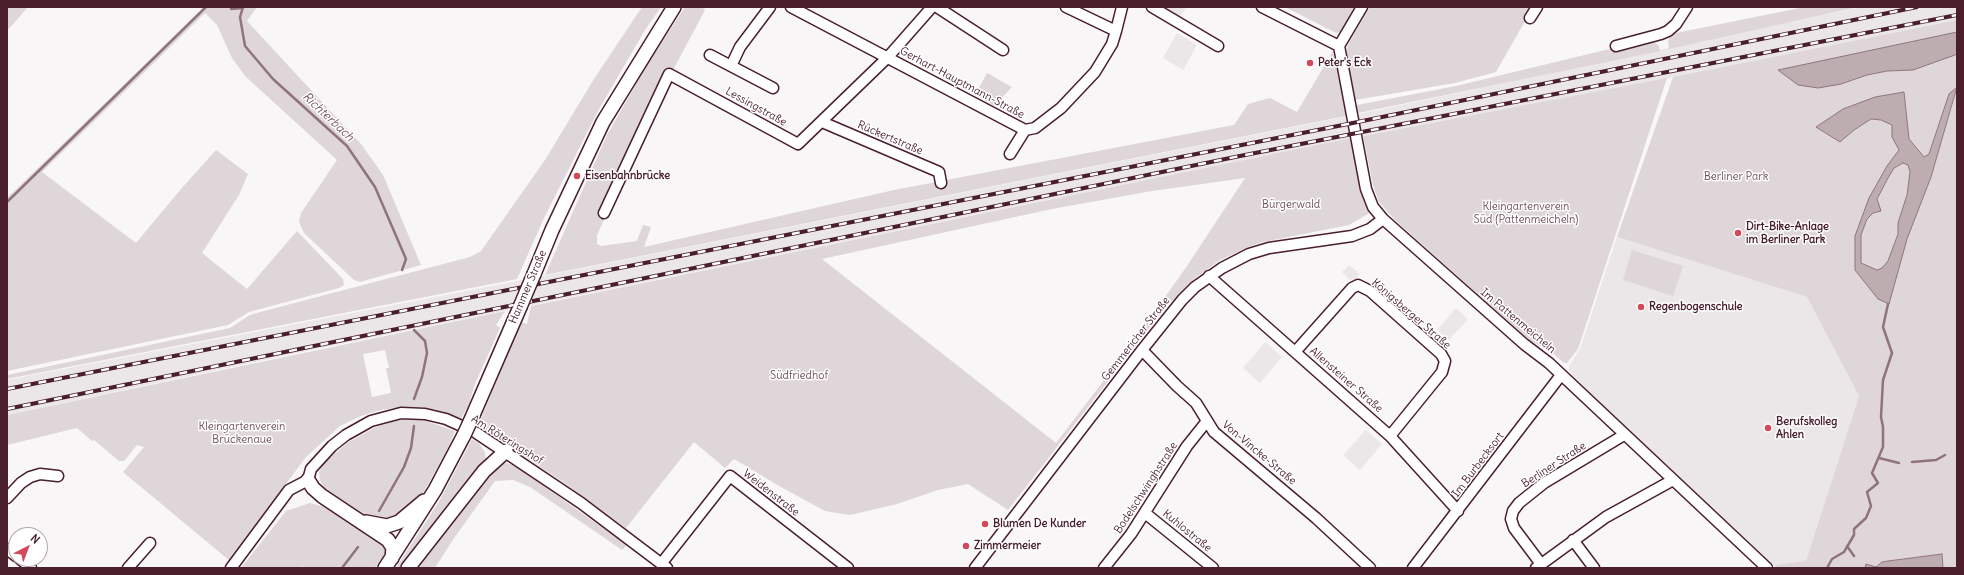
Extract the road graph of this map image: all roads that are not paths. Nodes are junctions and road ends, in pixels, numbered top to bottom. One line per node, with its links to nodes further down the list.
1 (674, 7): 40 (main road, Hammer Straße, bridge)
2 (770, 7): 21 (street)
3 (791, 7): 20 (street, Gerhart-Hauptmann-Straße)
4 (932, 7): 20 (street, Lessingstraße)
5 (936, 7): 18 (street)
6 (1066, 7): 14 (street)
7 (1122, 7): 14 (street, Gerhart-Hauptmann-Straße)
8 (1152, 7): 15 (street)
9 (1262, 7): 16 (street)
10 (1362, 7): 16 (street)
11 (1537, 7): 13 (street)
12 (1687, 7): 17 (street)
13 (1530, 18)
14 (1116, 31): 24 (street, Gerhart-Hauptmann-Straße)
15 (1218, 46)
16 (1339, 46): 28 (street, Im Pattenmeicheln)
17 (1616, 46)
18 (1003, 50)
19 (710, 55): 21 (street)
20 (888, 57): 23 (street, Lessingstraße); 24 (street, Gerhart-Hauptmann-Straße)
21 (731, 66): 22 (street)
22 (773, 88)
23 (822, 122): 26 (street, Rückertstraße); 27 (street, Lessingstraße)
24 (1025, 130): 25 (street, Gerhart-Hauptmann-Straße)
25 (1010, 154)
26 (941, 183)
27 (604, 213)
28 (1383, 219): 29 (street, Gemmericher Straße); 32 (street, Im Pattenmeicheln)
29 (1209, 276): 30 (street, Gemmericher Straße); 31 (street, Allensteiner Straße)
30 (1142, 350): 33 (street, Von-Vincke-Straße); 54 (street, Gemmericher Straße)
31 (1295, 352): 35 (street, Allensteiner Straße); 35 (street, Königsberger Straße)
32 (1561, 375): 34 (street, Im Pattenmeicheln); 42 (street, Im Burbecksort)
33 (1207, 421): 43 (street, Bodelschwinghstraße); 57 (street, Von-Vincke-Straße)
34 (1624, 435): 39 (street, Im Pattenmeicheln); 49 (street, Berliner Straße)
35 (1390, 436): 42 (street, Allensteiner Straße)
36 (506, 451): 38 (street, Am Röteringshof); 48 (street, Am Röteringshof); 52 (main road)
37 (58, 476): 41 (street)
38 (308, 480): 44 (main road); 51 (street)
39 (1673, 480): 45 (street, Berliner Straße); 60 (street, Im Pattenmeicheln)
40 (435, 490): 44 (main road); 47 (main road, Hammer Straße)
41 (7, 498)
42 (1458, 511): 58 (street, Im Burbecksort)
43 (1145, 513): 55 (street, Bodelschwinghstraße); 56 (street, Kuhlostraße)
44 (362, 521): 47 (main road)
45 (1573, 540): 49 (street, Berliner Straße); 59 (street)
46 (150, 543): 50 (street)
47 (389, 563)
48 (664, 566): 53 (street, Weidenstraße)
49 (1538, 566)
50 (128, 568)
51 (232, 568)
52 (408, 568)
53 (848, 568)
54 (975, 568)
55 (1104, 568)
56 (1213, 568)
57 (1370, 568)
58 (1413, 568)
59 (1594, 568)
60 (1767, 568)

